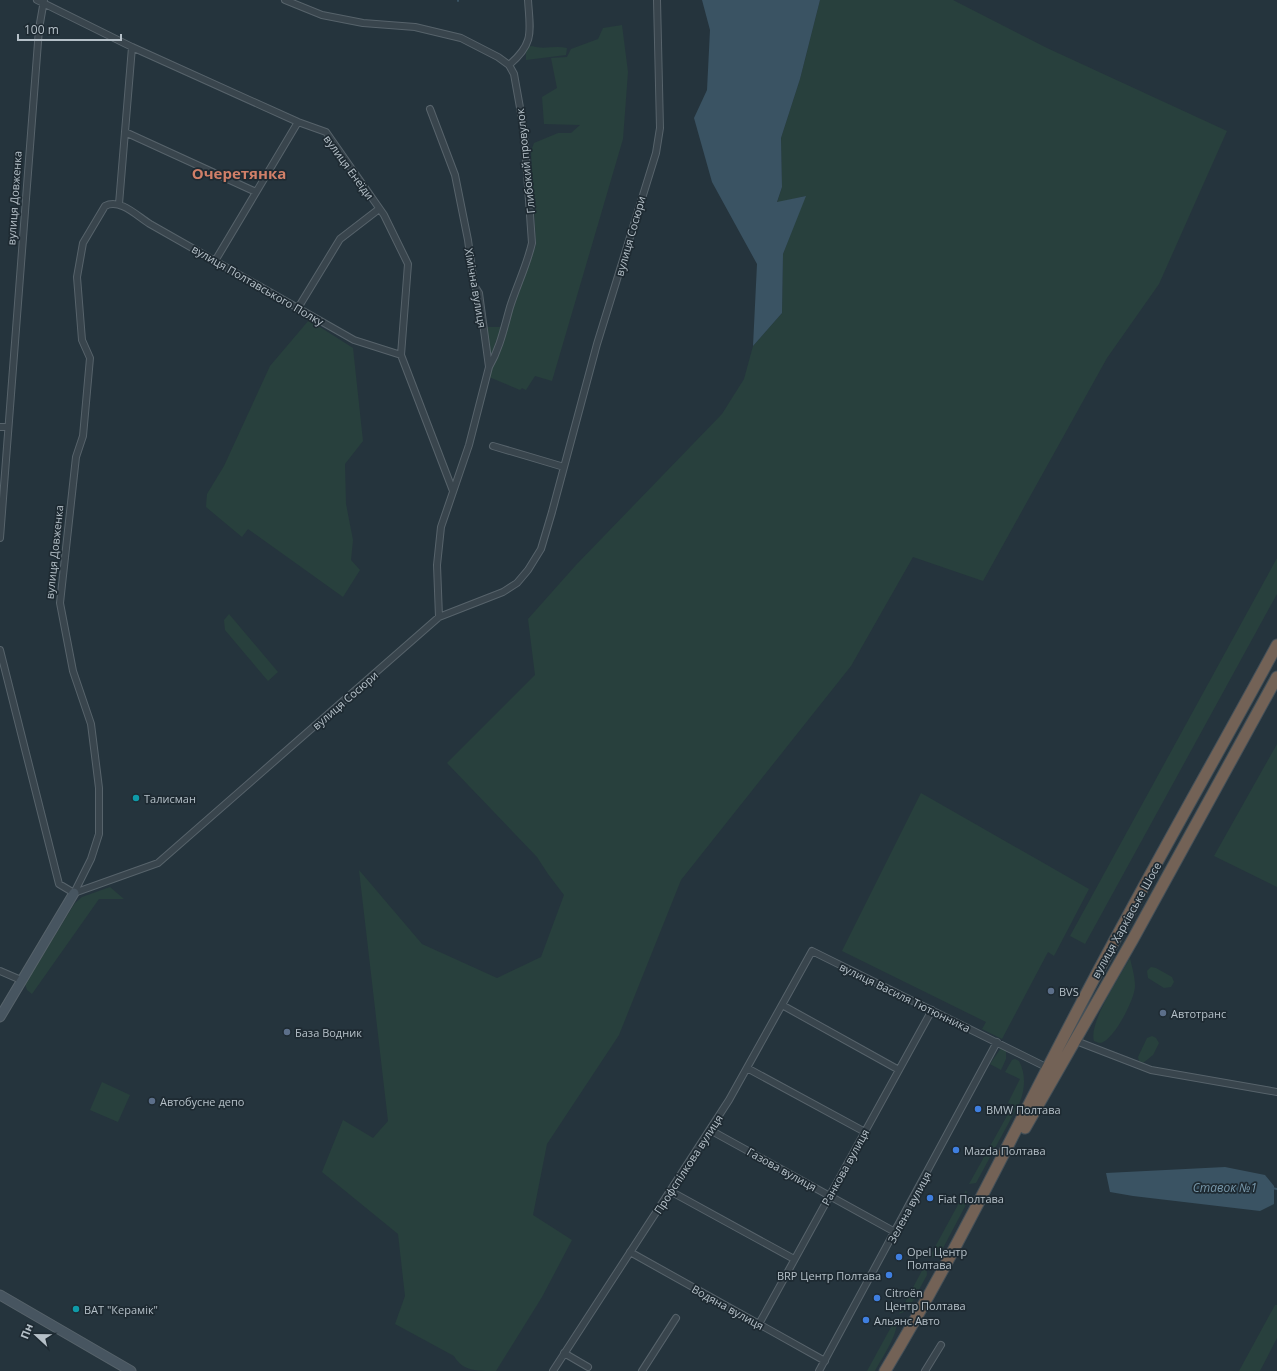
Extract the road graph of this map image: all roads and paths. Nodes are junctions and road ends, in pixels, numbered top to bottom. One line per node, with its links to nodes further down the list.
1 (37, 0): 5 (street)
2 (284, 0): 7 (street)
3 (528, 0): 7 (street)
4 (657, 0): 21 (street, вулиця Сосюри)
5 (44, 2): 6 (street, вулиця Енеїди); 19 (street, вулиця Довженка)
6 (132, 47): 9 (street, вулиця Енеїди); 10 (street)
7 (509, 65): 17 (street, Глибокий провулок)
8 (430, 109): 17 (street, Хімічна вулиця)
9 (298, 122): 11 (street); 13 (street, вулиця Енеїди)
10 (125, 132): 11 (street); 12 (street)
11 (256, 192): 14 (street)
12 (119, 204): 14 (street, вулиця Полтавського Полку); 28 (street, вулиця Довженка)
13 (379, 209): 15 (street); 16 (street, вулиця Енеїди)
14 (215, 261): 15 (street, вулиця Полтавського Полку)
15 (298, 308): 16 (street, вулиця Полтавського Полку)
16 (401, 355): 22 (street, вулиця Енеїди)
17 (489, 367): 22 (street, Хімічна вулиця)
18 (0, 427): 19 (street)
19 (8, 427): 23 (street, вулиця Довженка)
20 (494, 446): 21 (street)
21 (564, 467): 24 (street, вулиця Сосюри)
22 (453, 492): 24 (street)
23 (0, 538)
24 (439, 618): 28 (street, вулиця Сосюри)
25 (1277, 645): 39 (highway, вулиця Харківське Шосе)
26 (0, 650): 28 (street)
27 (1277, 677): 35 (highway, вулиця Харківське Шосе)
28 (74, 893): 31 (main road, вулиця Довженка)
29 (812, 951): 32 (street, Профспілкова вулиця); 33 (street, вулиця Василя Тютюнника)
30 (0, 971): 31 (street)
31 (21, 980): 34 (main road, вулиця Довженка)
32 (782, 1005): 37 (street, Профспілкова вулиця); 38 (street)
33 (932, 1010): 36 (street, вулиця Василя Тютюнника); 38 (street, Ранкова вулиця)
34 (0, 1017)
35 (1076, 1040): 39 (highway, вулиця Харківське Шосе); 40 (street)
36 (997, 1042): 39 (street, вулиця Василя Тютюнника); 45 (street, Зелена вулиця)
37 (747, 1068): 41 (street, Профспілкова вулиця); 42 (street)
38 (899, 1070): 42 (street, Ранкова вулиця)
39 (1053, 1070): 59 (highway, вулиця Харківське Шосе)
40 (1277, 1092)
41 (710, 1130): 43 (street, Профспілкова вулиця); 44 (street, Газова вулиця)
42 (865, 1132): 44 (street, Ранкова вулиця)
43 (670, 1191): 46 (street, Профспілкова вулиця); 47 (street)
44 (830, 1195): 45 (street, Газова вулиця); 47 (street, Ранкова вулиця)
45 (895, 1232): 53 (street, Зелена вулиця)
46 (630, 1252): 50 (street, Водяна вулиця); 52 (street, Профспілкова вулиця)
47 (794, 1259): 50 (street, Ранкова вулиця)
48 (0, 1295): 55 (main road)
49 (676, 1318): 57 (street)
50 (759, 1324): 53 (street, Водяна вулиця)
51 (941, 1345): 60 (street)
52 (564, 1353): 54 (street); 56 (street, Профспілкова вулиця)
53 (825, 1361): 58 (street, Зелена вулиця)
54 (588, 1367)
55 (131, 1371)
56 (553, 1371)
57 (642, 1371)
58 (820, 1371)
59 (885, 1371)
60 (925, 1371)

